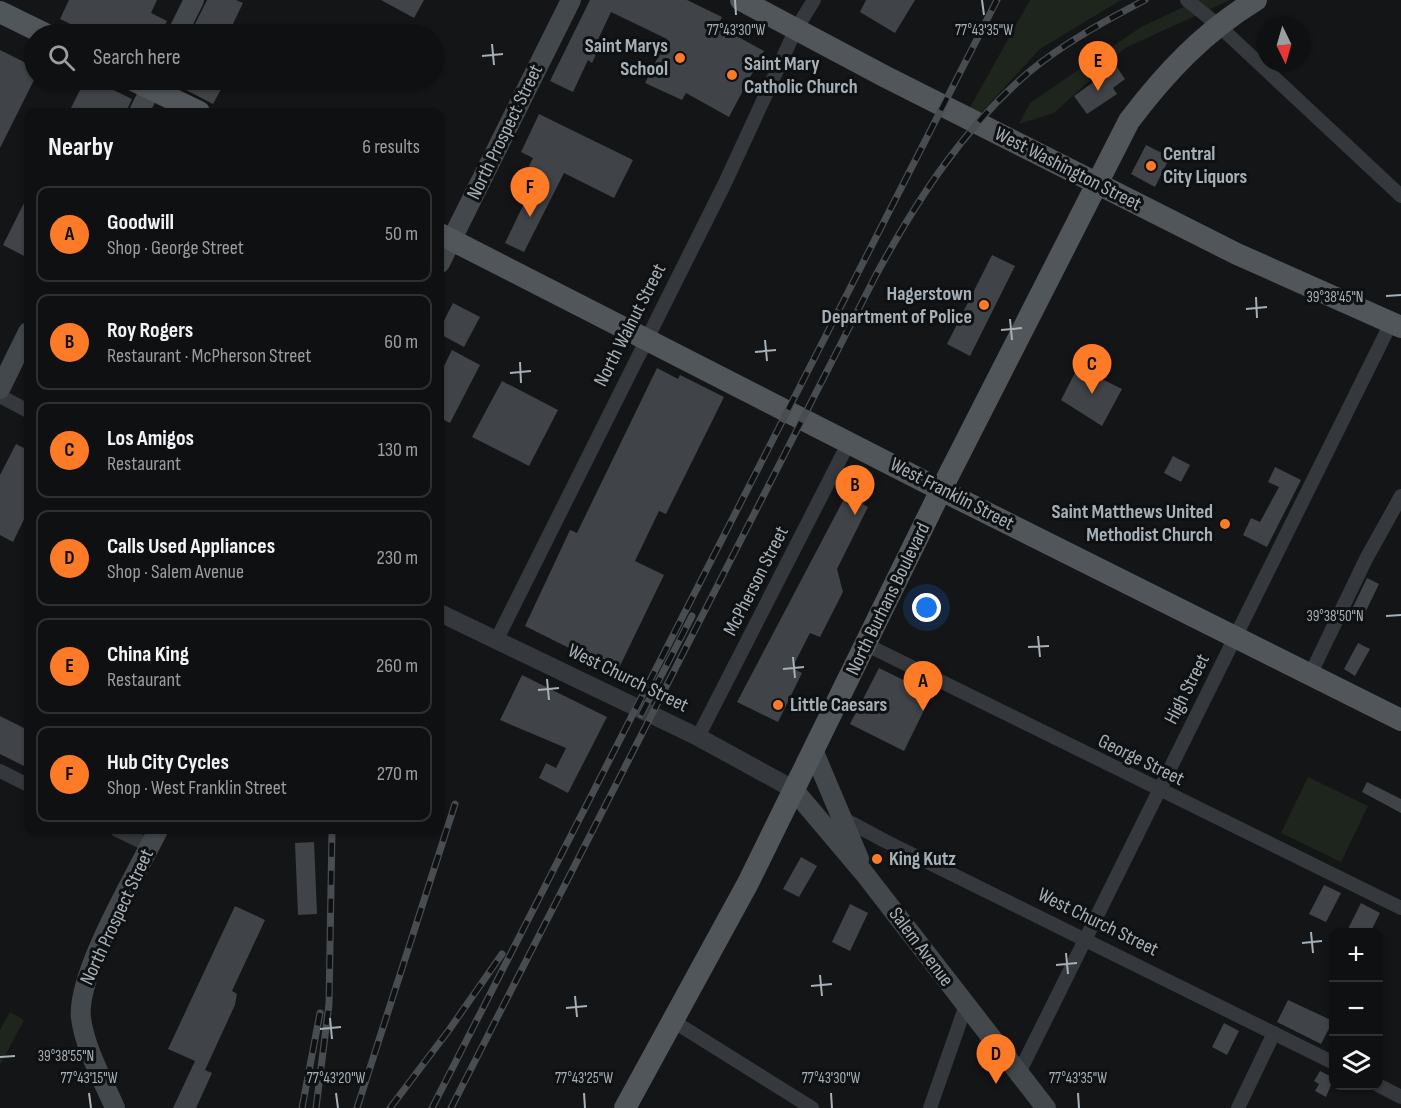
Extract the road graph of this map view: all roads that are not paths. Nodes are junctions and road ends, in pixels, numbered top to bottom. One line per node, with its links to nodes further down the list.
1 (194, 0): 9 (main road)
2 (571, 0): 18 (main road, North Prospect Street)
3 (741, 0): 11 (main road, West Washington Street)
4 (814, 0): 11 (street, North Walnut Street)
5 (1187, 0): 10 (street)
6 (1256, 0): 10 (main road, North Burhans Boulevard)
7 (0, 12): 8 (main road)
8 (25, 24)
9 (182, 24)
10 (1218, 25): 16 (main road, North Burhans Boulevard); 17 (street)
11 (796, 28): 16 (main road, West Washington Street); 20 (street, North Walnut Street)
12 (144, 90): 14 (main road)
13 (160, 90): 15 (main road)
14 (139, 108)
15 (192, 108)
16 (1096, 183): 19 (main road, West Washington Street); 26 (main road, North Burhans Boulevard)
17 (1401, 196)
18 (446, 237): 20 (main road, West Franklin Street)
19 (1398, 324): 29 (street, High Street)
20 (645, 339): 25 (main road, West Franklin Street); 30 (street, North Walnut Street)
21 (24, 340): 22 (main road)
22 (0, 389)
23 (0, 396): 24 (street)
24 (24, 409)
25 (849, 442): 26 (main road, West Franklin Street); 34 (street, McPherson Street)
26 (941, 490): 29 (main road, West Franklin Street); 31 (main road, North Burhans Boulevard)
27 (1401, 496): 32 (street)
28 (444, 615): 30 (street, West Church Street)
29 (1236, 636): 32 (main road, West Franklin Street); 39 (street, High Street)
30 (497, 639): 34 (street, West Church Street)
31 (864, 644): 35 (main road, North Burhans Boulevard); 39 (street, George Street)
32 (1311, 673): 33 (main road, West Franklin Street)
33 (1401, 720)
34 (698, 737): 38 (street, West Church Street)
35 (813, 750): 38 (main road, North Burhans Boulevard); 40 (main road)
36 (0, 771): 37 (street)
37 (24, 783)
38 (794, 789): 43 (main road, Salem Avenue); 47 (main road, North Burhans Boulevard)
39 (1159, 790): 44 (street, George Street); 45 (street, High Street)
40 (844, 819): 43 (main road); 45 (street, West Church Street)
41 (136, 834): 42 (street)
42 (154, 838): 53 (main road, North Prospect Street)
43 (864, 873): 46 (main road, Salem Avenue)
44 (1401, 908)
45 (1084, 941): 48 (street, West Church Street); 50 (street, High Street)
46 (966, 1005): 50 (main road, Salem Avenue); 56 (street)
47 (673, 1021): 54 (main road, North Burhans Boulevard); 55 (street)
48 (1274, 1033): 49 (street, West Church Street); 58 (street)
49 (1329, 1060)
50 (1018, 1072): 57 (main road, Salem Avenue)
51 (1383, 1088): 52 (street)
52 (1401, 1097)
53 (115, 1108)
54 (625, 1108)
55 (812, 1108)
56 (930, 1108)
57 (1046, 1108)
58 (1238, 1108)

